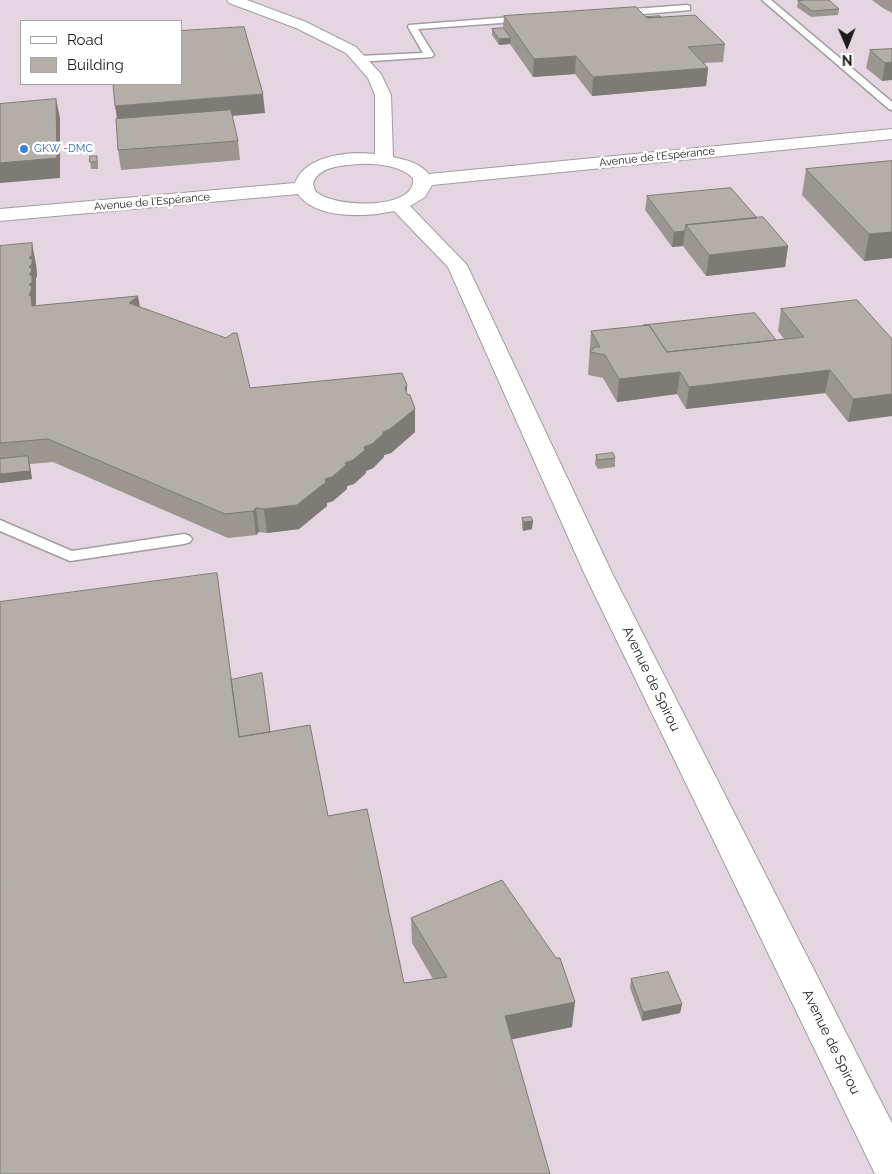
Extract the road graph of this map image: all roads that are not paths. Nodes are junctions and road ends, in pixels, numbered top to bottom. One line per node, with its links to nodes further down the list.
1 (234, 0): 6 (street)
2 (766, 0): 8 (lane)
3 (687, 8): 4 (lane)
4 (609, 14)
5 (530, 19): 6 (lane)
6 (359, 59): 10 (street)
7 (892, 90): 8 (lane)
8 (873, 91): 9 (lane)
9 (892, 107)
10 (382, 117): 12 (street); 13 (street)
11 (892, 134): 14 (street, Avenue de l'Espérance)
12 (350, 159): 13 (street); 15 (street)
13 (384, 160): 14 (street)
14 (423, 180): 16 (street)
15 (303, 188): 16 (street); 17 (street, Avenue de l'Espérance)
16 (397, 204): 20 (street, Avenue de Spirou)
17 (0, 215)
18 (0, 525): 19 (lane)
19 (184, 539)
20 (892, 1165)

